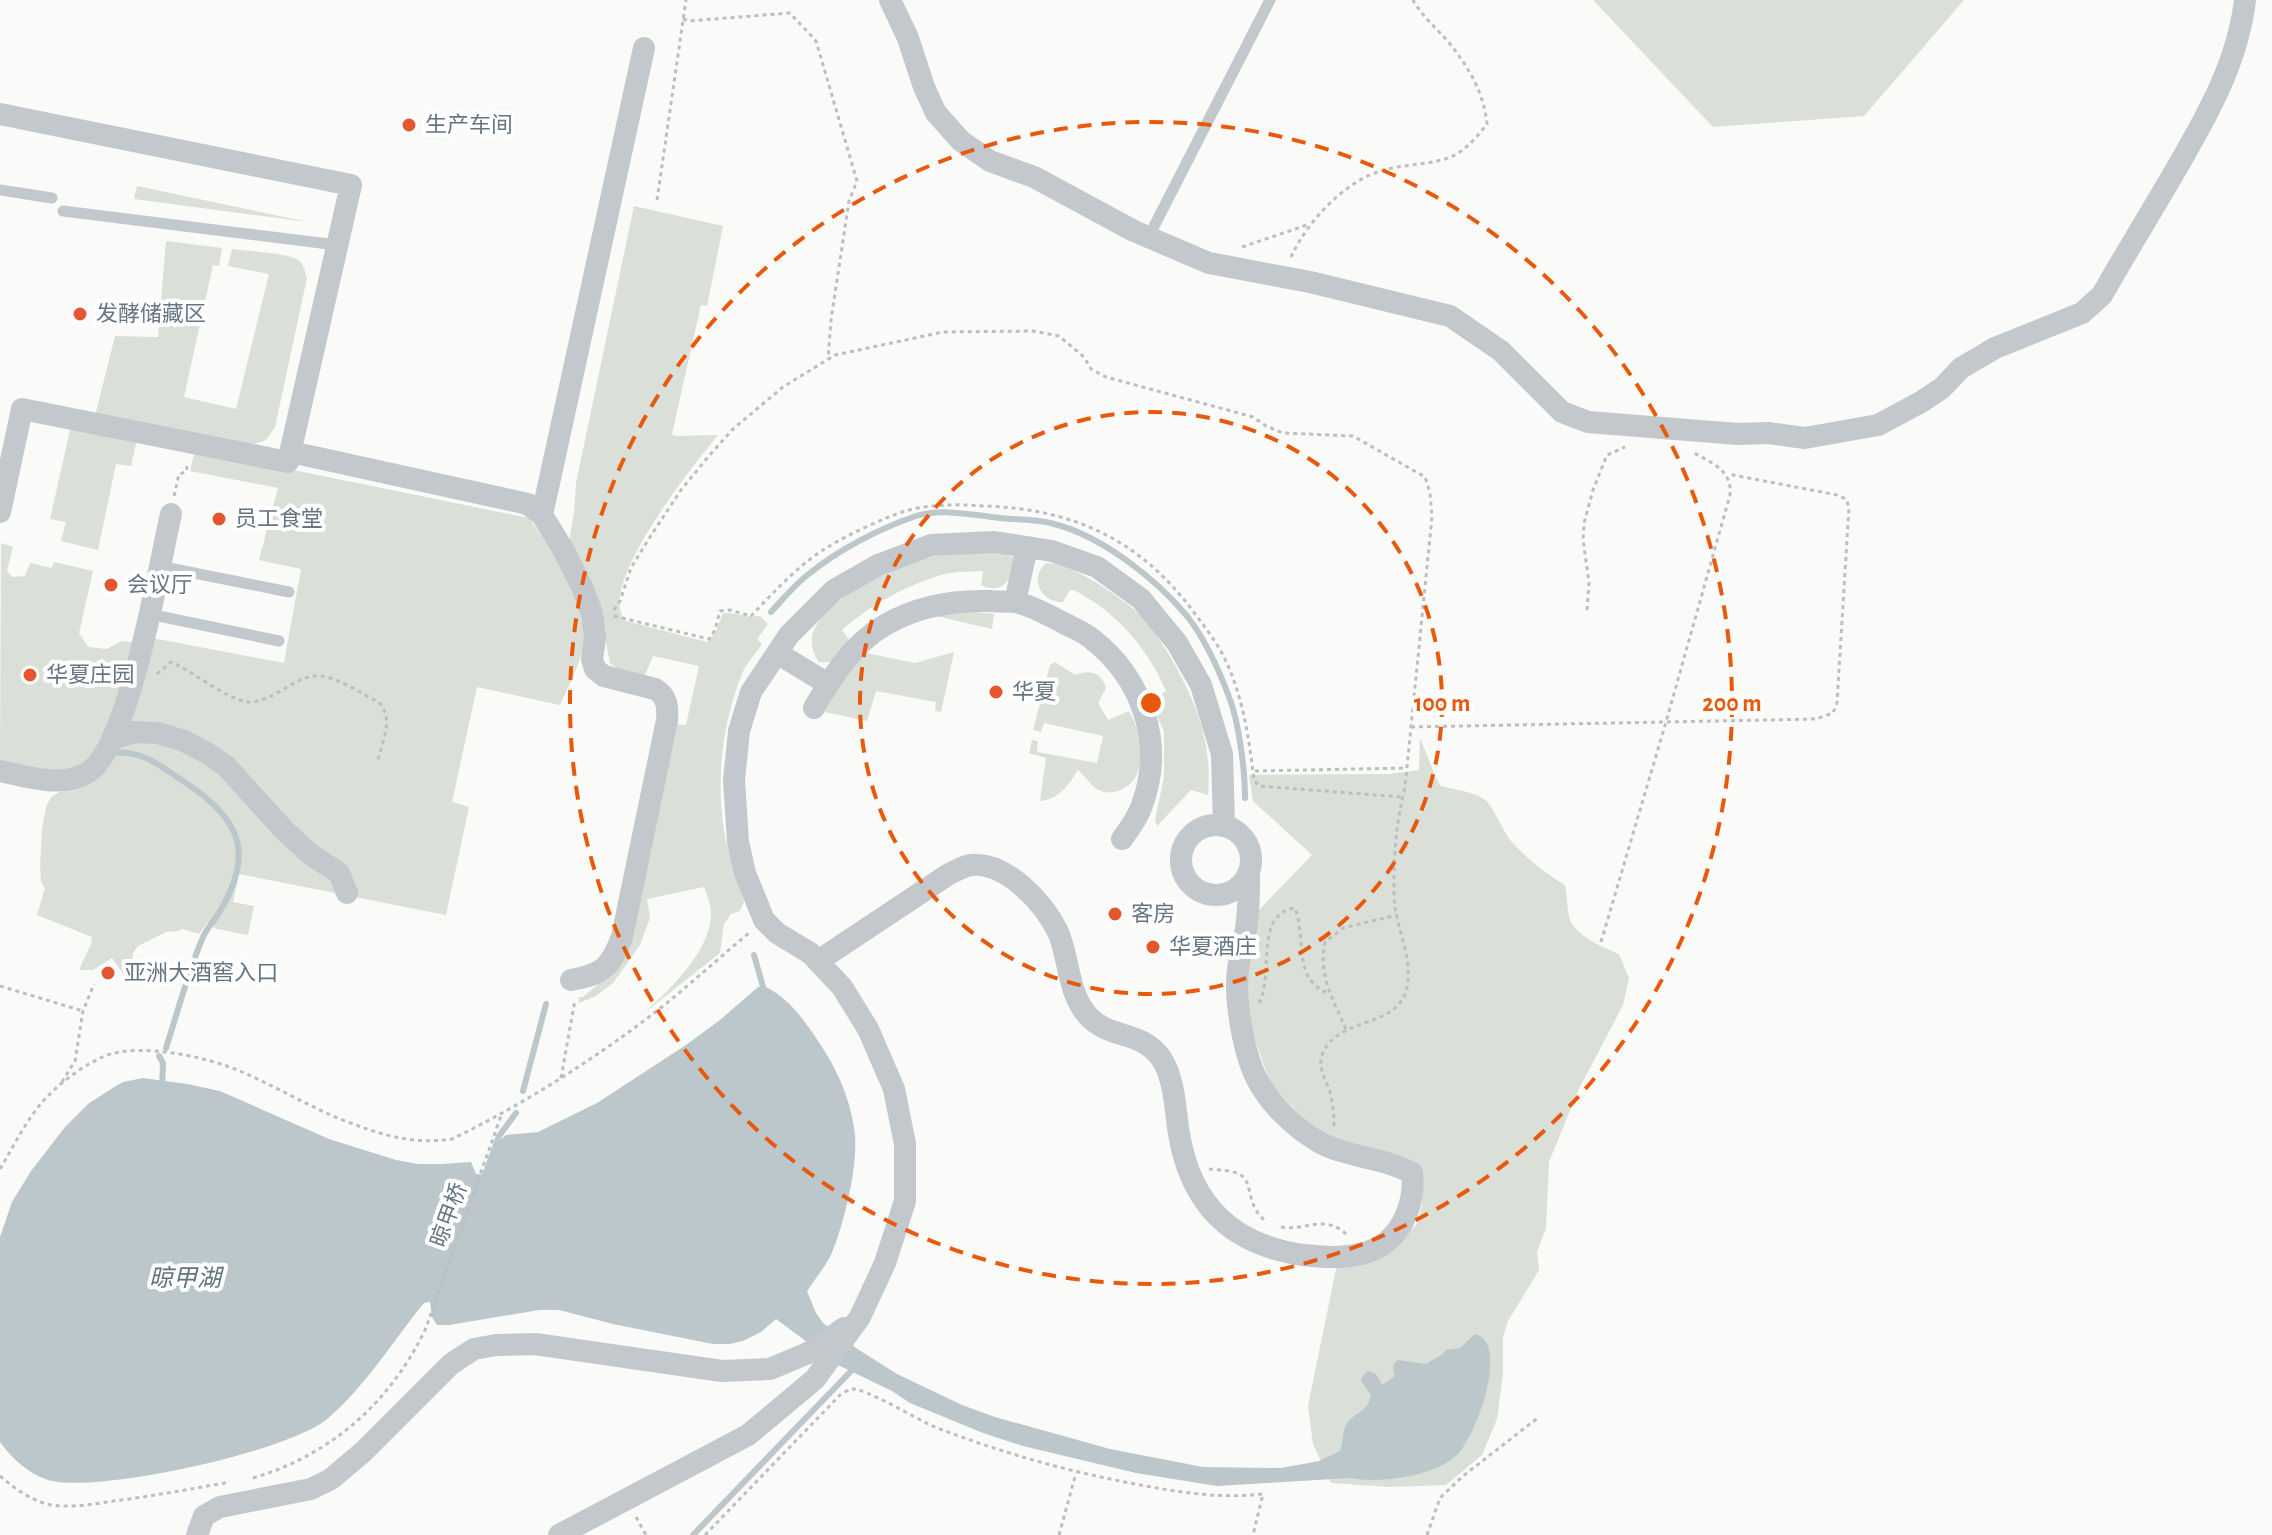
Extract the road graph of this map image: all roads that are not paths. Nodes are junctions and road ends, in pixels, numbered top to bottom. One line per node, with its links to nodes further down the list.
1 (890, 0): 9 (street)
2 (1270, 0): 9 (lane)
3 (2245, 0): 9 (street)
4 (644, 48): 14 (street)
5 (0, 114): 10 (street)
6 (0, 190): 7 (lane)
7 (52, 198)
8 (63, 211): 10 (lane)
9 (1148, 238)
10 (337, 245): 11 (street)
11 (291, 452): 12 (street); 14 (street)
12 (0, 512)
13 (171, 514): 16 (street)
14 (542, 515): 31 (street)
15 (1027, 547): 18 (street); 21 (street); 26 (street)
16 (159, 566): 17 (lane); 19 (street)
17 (289, 592)
18 (1015, 602): 22 (street); 27 (street)
19 (149, 614): 20 (lane); 24 (street)
20 (279, 641)
21 (777, 653): 22 (street); 30 (street)
22 (828, 684): 23 (street)
23 (814, 708)
24 (112, 739): 25 (street); 29 (street)
25 (0, 771)
26 (1224, 826): 28 (street); 28 (street)
27 (1122, 839)
28 (1249, 873): 30 (street)
29 (347, 893)
30 (818, 961): 32 (street)
31 (575, 979)
32 (860, 1317): 33 (street); 34 (street)
33 (197, 1535)
34 (559, 1535)

